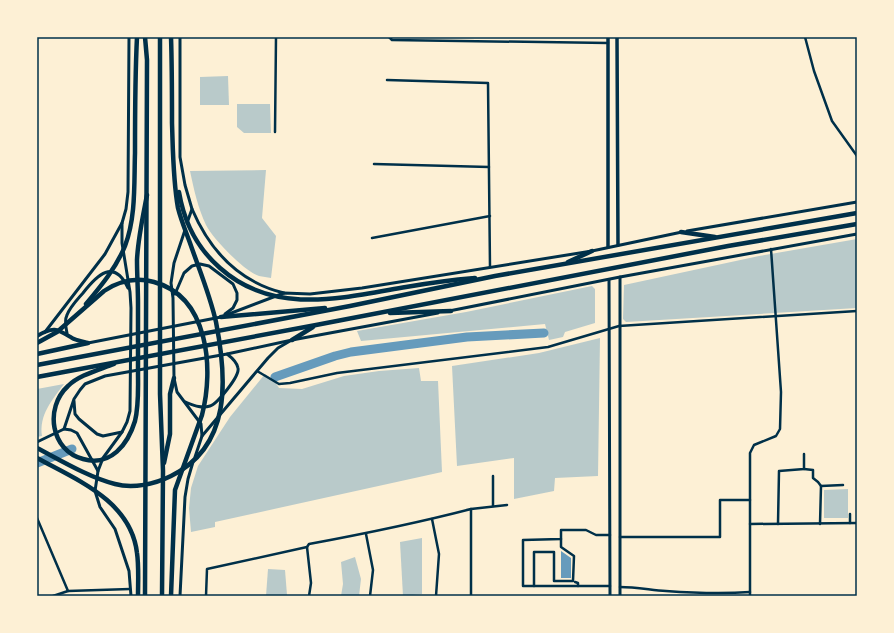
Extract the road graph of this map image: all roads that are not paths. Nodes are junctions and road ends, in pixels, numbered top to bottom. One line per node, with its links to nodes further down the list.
1 (129, 37): 24 (street)
2 (137, 37): 46 (highway)
3 (146, 37): 19 (highway)
4 (160, 37): 76 (highway)
5 (172, 37): 16 (highway)
6 (180, 37): 21 (street)
7 (276, 37): 14 (street)
8 (389, 37): 12 (street)
9 (608, 37): 12 (main road)
10 (617, 37): 30 (main road)
11 (805, 37): 15 (street)
12 (608, 43): 31 (main road)
13 (387, 80): 18 (street)
14 (275, 132)
15 (857, 156)
16 (173, 159): 36 (highway); 71 (highway)
17 (374, 164): 18 (street)
18 (489, 167): 23 (street)
19 (147, 194): 60 (highway); 109 (highway)
20 (857, 202): 26 (street)
21 (192, 209): 40 (street); 41 (street)
22 (857, 213): 28 (highway)
23 (490, 216): 29 (street); 35 (street)
24 (122, 223): 39 (street); 52 (street)
25 (857, 224): 45 (highway)
26 (681, 232): 28 (highway); 30 (street)
27 (857, 234): 32 (street)
28 (721, 237): 34 (highway)
29 (372, 238)
30 (618, 245): 31 (street)
31 (608, 247): 33 (street)
32 (771, 249): 37 (street); 47 (street)
33 (592, 251): 34 (highway); 35 (street)
34 (561, 265): 36 (highway)
35 (490, 267): 40 (street)
36 (495, 276): 42 (highway)
37 (620, 277): 38 (street); 50 (street)
38 (609, 280): 43 (street); 51 (street)
39 (130, 292): 53 (street); 68 (street)
40 (284, 293): 48 (street)
41 (173, 298): 48 (street); 64 (street)
42 (350, 306): 48 (highway); 61 (highway)
43 (451, 311): 45 (highway); 55 (street)
44 (857, 311): 47 (street)
45 (375, 313): 49 (highway)
46 (77, 315): 56 (highway); 111 (highway)
47 (775, 316): 50 (street); 80 (street)
48 (221, 317): 57 (street)
49 (316, 325): 55 (highway); 60 (highway)
50 (619, 326): 51 (street); 94 (street)
51 (610, 328): 62 (street); 93 (street)
52 (45, 332): 53 (main road); 54 (main road)
53 (67, 333): 57 (main road)
54 (37, 336)
55 (292, 340): 59 (street); 62 (street)
56 (37, 343)
57 (88, 343): 58 (highway)
58 (37, 354)
59 (227, 354): 65 (street); 66 (street)
60 (124, 360): 63 (highway)
61 (37, 365)
62 (256, 371): 69 (street)
63 (37, 377)
64 (174, 378): 66 (street); 76 (highway)
65 (74, 399): 67 (street); 68 (street)
66 (185, 402): 69 (street)
67 (64, 429): 70 (street); 75 (street)
68 (122, 432): 75 (street)
69 (202, 436): 112 (street)
70 (37, 442)
71 (37, 448)
72 (804, 454): 74 (street)
73 (37, 458): 108 (highway)
74 (804, 469): 79 (street); 90 (street)
75 (98, 471): 103 (street)
76 (163, 471): 110 (highway)
77 (493, 476): 82 (street)
78 (842, 485): 79 (street)
79 (821, 486): 91 (street)
80 (750, 500): 89 (street); 94 (street)
81 (507, 505): 82 (street)
82 (493, 506): 83 (street)
83 (471, 509): 86 (street); 117 (street)
84 (850, 514): 87 (street)
85 (37, 518): 104 (street)
86 (432, 519): 92 (street); 116 (street)
87 (850, 523): 88 (street); 91 (street)
88 (857, 523)
89 (750, 524): 90 (street); 105 (street)
90 (778, 524): 91 (street)
91 (820, 524)
92 (366, 534): 97 (street); 115 (street)
93 (610, 535): 95 (street); 101 (street)
94 (620, 537): 102 (street)
95 (561, 539): 96 (street); 99 (street); 99 (street)
96 (558, 543)
97 (306, 547): 113 (street); 114 (street)
98 (575, 582): 100 (street)
99 (534, 586): 100 (street)
100 (578, 586): 101 (street)
101 (610, 586): 118 (street)
102 (620, 587): 105 (street); 119 (street)
103 (130, 589): 104 (street); 107 (street)
104 (68, 591): 106 (street)
105 (750, 592): 120 (street)
106 (53, 596)
107 (131, 596)
108 (138, 596)
109 (145, 596)
110 (162, 596)
111 (171, 596)
112 (180, 596)
113 (206, 596)
114 (309, 596)
115 (370, 596)
116 (436, 596)
117 (471, 596)
118 (610, 596)
119 (620, 596)
120 (750, 596)

